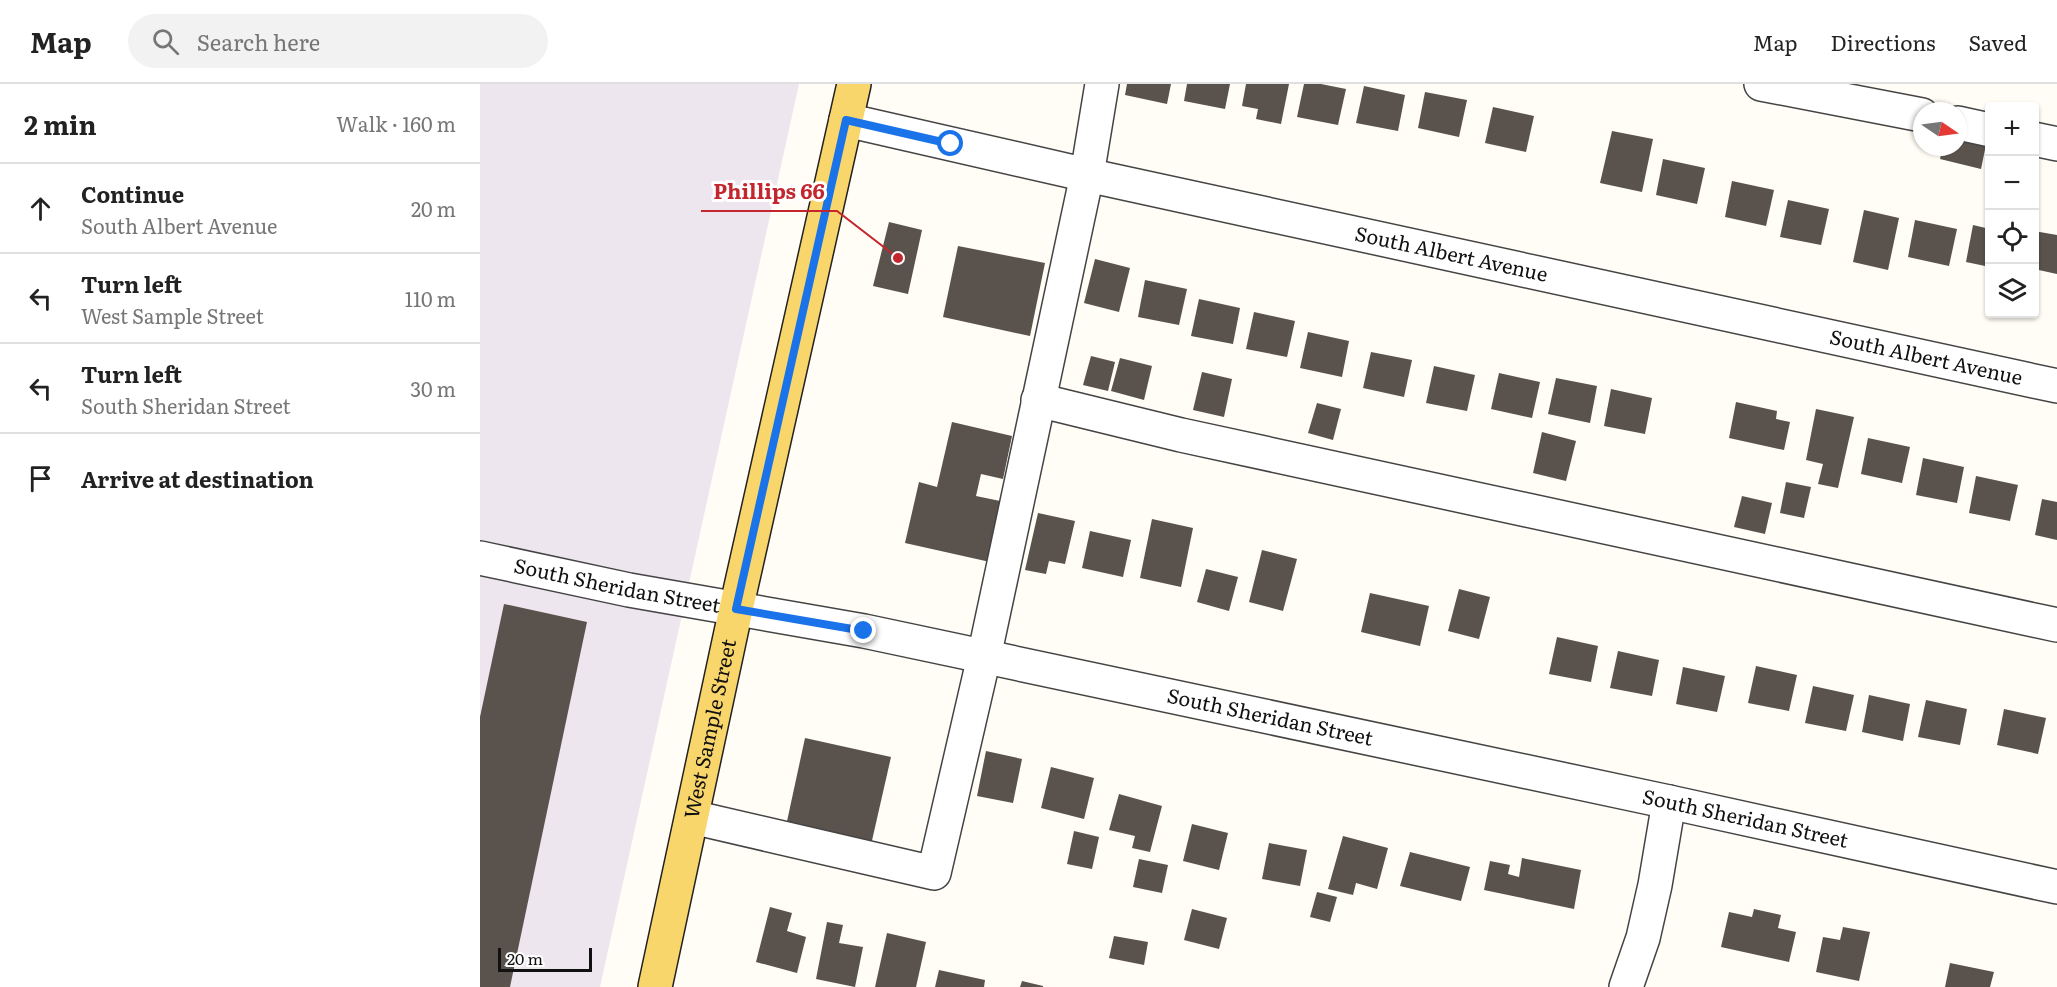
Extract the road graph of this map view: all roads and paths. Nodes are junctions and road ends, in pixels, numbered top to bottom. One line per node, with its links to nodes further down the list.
1 (854, 84): 5 (main road, West Sample Street)
2 (1102, 84): 10 (street)
3 (1761, 84): 4 (street)
4 (1913, 113)
5 (846, 120): 10 (street, South Albert Avenue); 14 (main road, West Sample Street)
6 (1967, 125): 7 (street)
7 (1985, 129)
8 (2039, 140): 9 (street)
9 (2057, 144)
10 (1087, 175): 11 (street, South Albert Avenue); 12 (street)
11 (2057, 386)
12 (1038, 400): 15 (street); 16 (street)
13 (480, 558): 14 (street, South Sheridan Street)
14 (736, 609): 16 (street, South Sheridan Street); 18 (main road, West Sample Street)
15 (2057, 625)
16 (984, 657): 17 (street, South Sheridan Street); 18 (street)
17 (1670, 802): 19 (street, South Sheridan Street); 21 (street)
18 (692, 817): 20 (main road, West Sample Street)
19 (2057, 887)
20 (655, 987)
21 (1626, 987)

